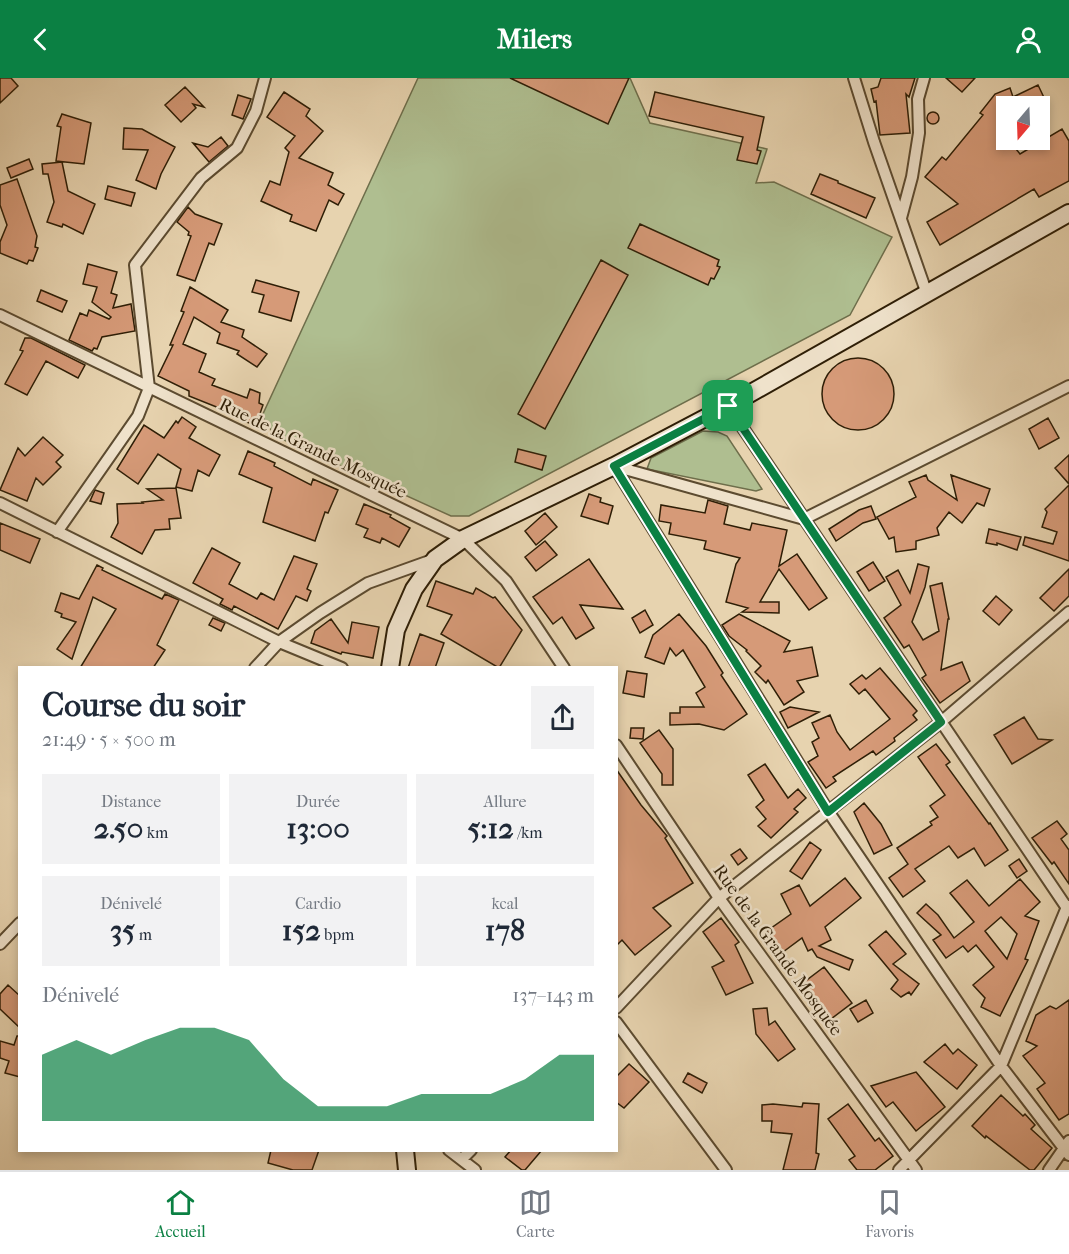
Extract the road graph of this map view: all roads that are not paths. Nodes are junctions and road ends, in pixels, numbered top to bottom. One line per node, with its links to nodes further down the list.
1 (265, 78): 9 (street)
2 (854, 78): 5 (street)
3 (924, 78): 5 (street)
4 (1069, 213): 6 (street)
5 (901, 219): 6 (street)
6 (927, 294): 10 (street)
7 (0, 315): 9 (street, Rue de la Grande Mosquée)
8 (1069, 386): 13 (street)
9 (149, 388): 14 (street); 15 (street, Rue de la Grande Mosquée)
10 (728, 406): 11 (street); 13 (street)
11 (614, 466): 13 (street); 15 (street); 25 (street)
12 (0, 503): 14 (street)
13 (804, 519): 23 (street)
14 (57, 532): 18 (street)
15 (463, 538): 16 (street); 22 (street, Rue de la Grande Mosquée)
16 (435, 559): 18 (street); 21 (street)
17 (1069, 612): 23 (street)
18 (279, 642): 19 (street); 20 (street)
19 (257, 666)
20 (337, 666)
21 (390, 666)
22 (563, 666)
23 (941, 722): 25 (street); 27 (street)
24 (618, 748): 26 (street, Rue de la Grande Mosquée)
25 (828, 812): 26 (street); 32 (street)
26 (719, 898): 30 (street); 38 (street, Rue de la Grande Mosquée)
27 (1068, 908): 32 (street)
28 (18, 924): 29 (street)
29 (0, 944)
30 (618, 1006)
31 (618, 1025): 41 (street)
32 (1001, 1066): 33 (street); 38 (street)
33 (1067, 1148): 43 (street)
34 (405, 1152): 39 (street)
35 (452, 1152): 37 (street)
36 (469, 1152): 37 (street)
37 (462, 1159): 40 (street)
38 (913, 1165): 42 (street)
39 (407, 1170)
40 (475, 1170)
41 (726, 1170)
42 (899, 1170)
43 (1049, 1170)

